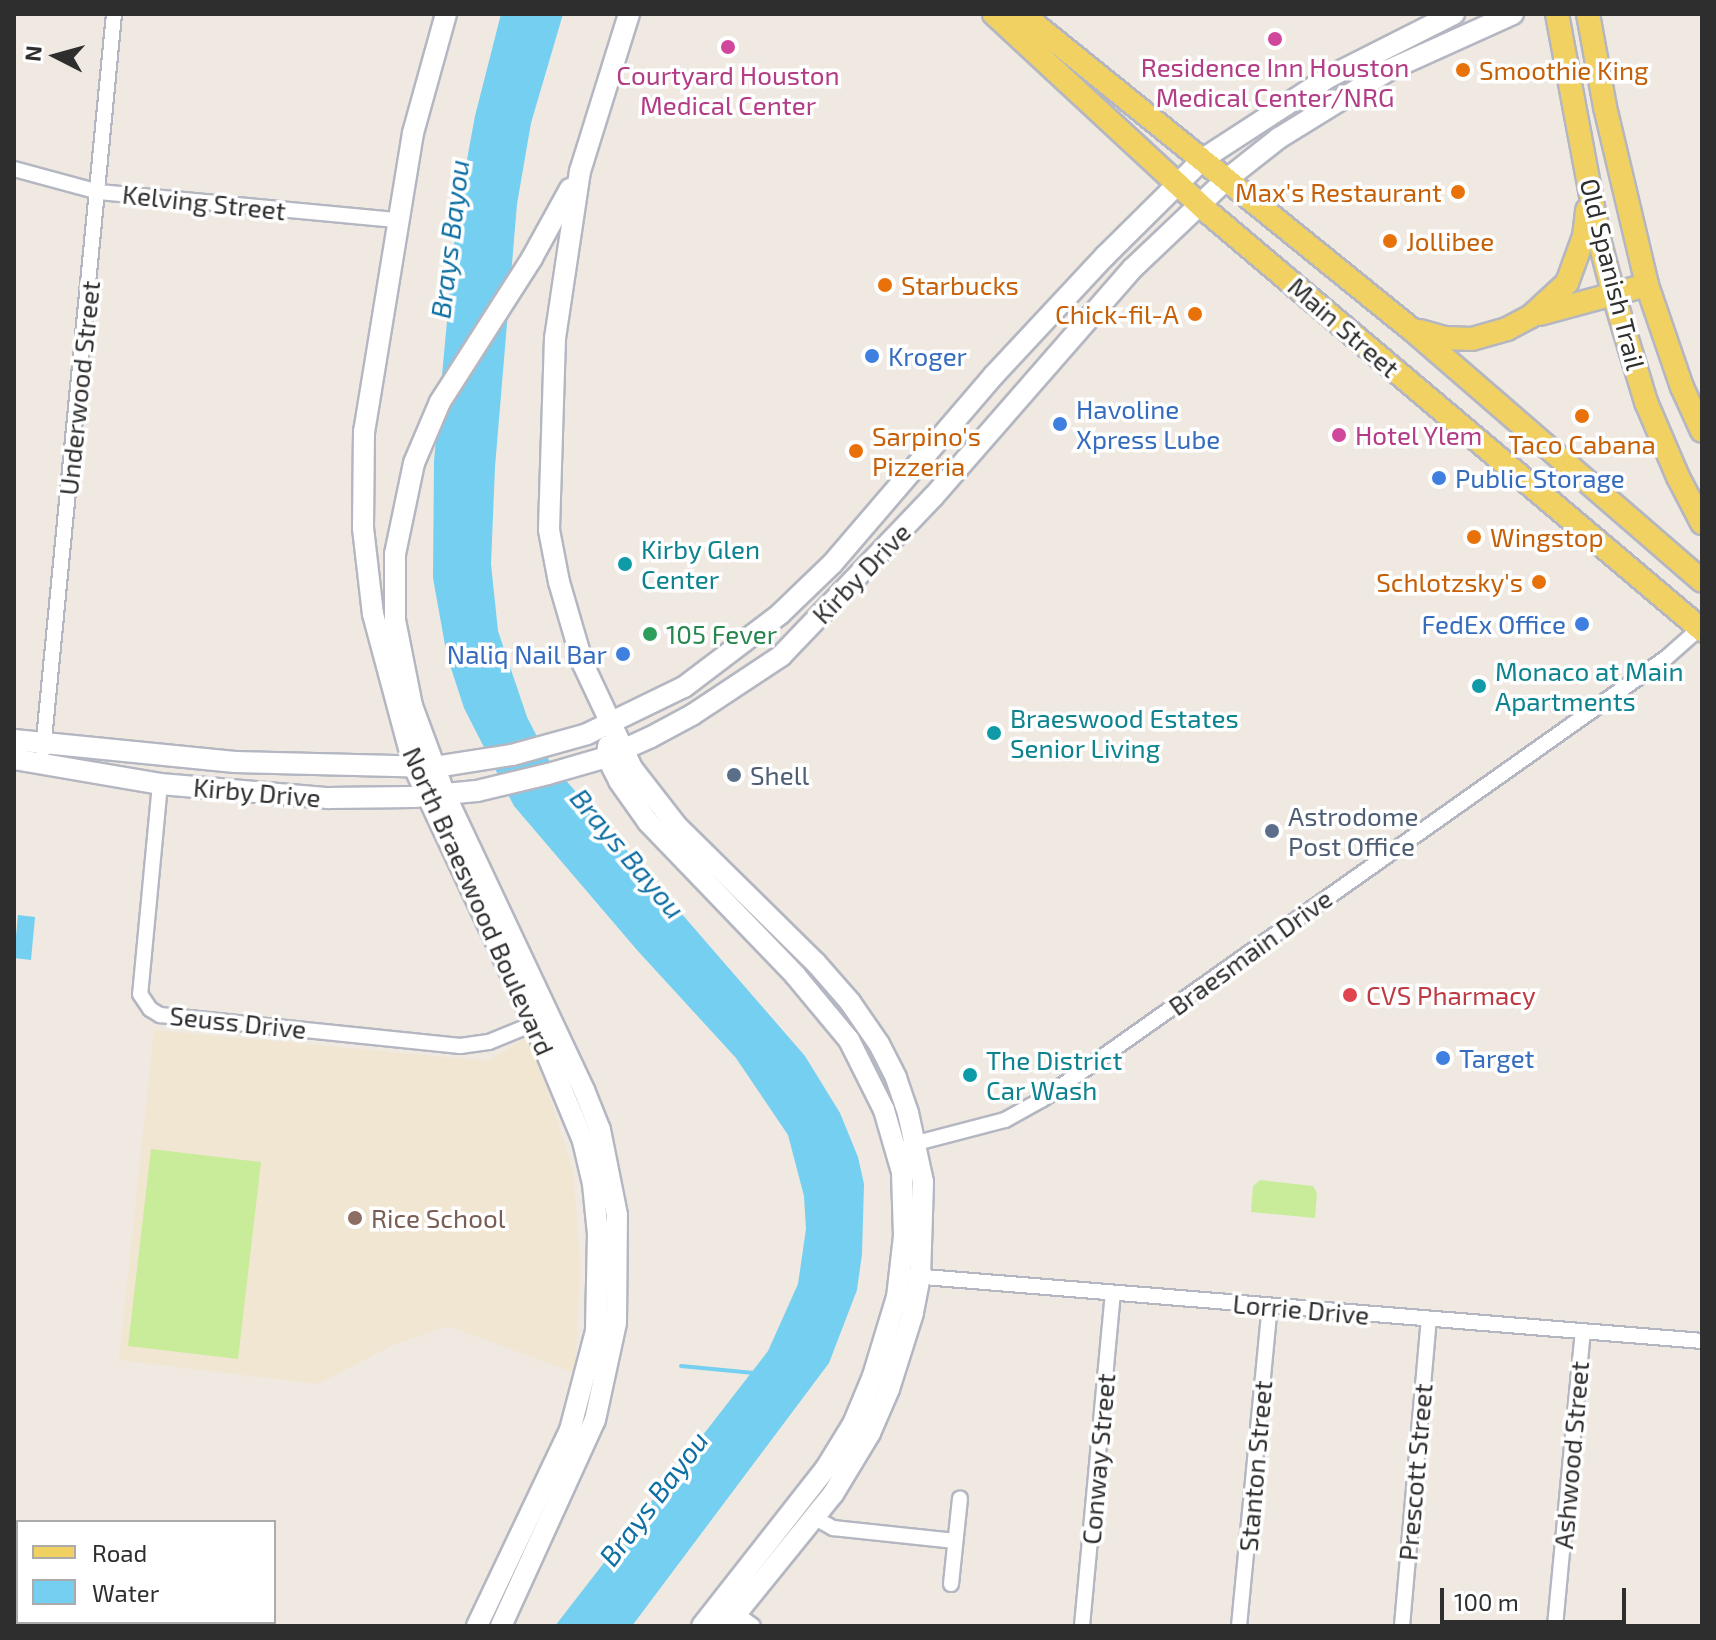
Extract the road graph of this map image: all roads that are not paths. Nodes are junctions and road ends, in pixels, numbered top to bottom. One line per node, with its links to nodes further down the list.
1 (114, 14): 18 (street, Underwood Street)
2 (446, 14): 20 (main road, North Braeswood Boulevard)
3 (629, 14): 14 (main road)
4 (994, 14): 16 (main road, Main Street)
5 (1022, 14): 12 (main road, Main Street)
6 (1454, 14): 10 (main road, Kirby Drive)
7 (1513, 14): 11 (main road, Kirby Drive)
8 (1557, 14): 17 (main road, Old Spanish Trail)
9 (1588, 14): 21 (main road, Old Spanish Trail)
10 (1363, 59): 11 (main road); 12 (main road, Kirby Drive)
11 (1373, 80): 15 (main road, Kirby Drive)
12 (1203, 159): 15 (main road, Main Street); 16 (main road, Kirby Drive)
13 (14, 169): 18 (street, Kelving Street)
14 (580, 171): 31 (main road); 37 (main road, North Braeswood Boulevard)
15 (1227, 179): 19 (main road, Kirby Drive); 24 (main road, Main Street)
16 (1177, 184): 19 (main road, Main Street); 25 (main road, Kirby Drive)
17 (1590, 185): 22 (main road, Old Spanish Trail); 23 (main road)
18 (99, 192): 20 (street, Kelving Street); 33 (street, Underwood Street)
19 (1200, 205): 26 (main road, Kirby Drive); 30 (main road, Main Street)
20 (396, 220): 37 (main road, North Braeswood Boulevard)
21 (1647, 285): 22 (main road); 27 (main road, Old Spanish Trail)
22 (1614, 296): 23 (main road); 28 (main road, Old Spanish Trail)
23 (1530, 317): 24 (main road)
24 (1410, 328): 29 (main road, Main Street)
25 (994, 375): 26 (main road); 31 (main road, Kirby Drive)
26 (1019, 398): 34 (main road, Kirby Drive)
27 (1702, 431)
28 (1702, 523)
29 (1702, 581)
30 (1701, 627): 41 (street, Braesmain Drive)
31 (609, 723): 34 (main road); 37 (main road, Kirby Drive)
32 (14, 740): 33 (main road, Kirby Drive)
33 (43, 752): 35 (main road, Kirby Drive); 36 (main road, Kirby Drive); 38 (main road, Kirby Drive)
34 (615, 754): 39 (main road, Kirby Drive); 41 (main road)
35 (14, 759)
36 (235, 762): 37 (main road, Kirby Drive); 38 (main road)
37 (424, 767): 39 (main road, North Braeswood Boulevard)
38 (160, 784): 39 (main road, Kirby Drive); 40 (street, Seuss Drive)
39 (436, 795): 40 (main road, North Braeswood Boulevard)
40 (542, 1020): 42 (main road, North Braeswood Boulevard)
41 (906, 1146): 43 (main road)
42 (602, 1181): 50 (main road, North Braeswood Boulevard); 51 (main road, North Braeswood Boulevard)
43 (910, 1276): 44 (street, Lorrie Drive); 52 (main road); 55 (main road)
44 (1113, 1293): 45 (street, Lorrie Drive); 62 (street, Conway Street)
45 (1270, 1306): 46 (street, Lorrie Drive); 63 (street, Stanton Street)
46 (1429, 1319): 47 (street, Lorrie Drive); 64 (street, Prescott Street)
47 (1583, 1332): 48 (street, Lorrie Drive); 65 (street, Ashwood Street)
48 (1702, 1341)
49 (960, 1498): 53 (street)
50 (533, 1509): 51 (main road); 58 (main road, North Braeswood Boulevard)
51 (552, 1517): 59 (main road, North Braeswood Boulevard)
52 (815, 1518): 53 (street); 55 (main road)
53 (955, 1541): 54 (street)
54 (951, 1584)
55 (727, 1614): 60 (main road); 61 (street)
56 (14, 1624): 57 (main road)
57 (20, 1626)
58 (477, 1626)
59 (501, 1626)
60 (702, 1626)
61 (753, 1626)
62 (1082, 1626)
63 (1239, 1626)
64 (1402, 1626)
65 (1555, 1626)

